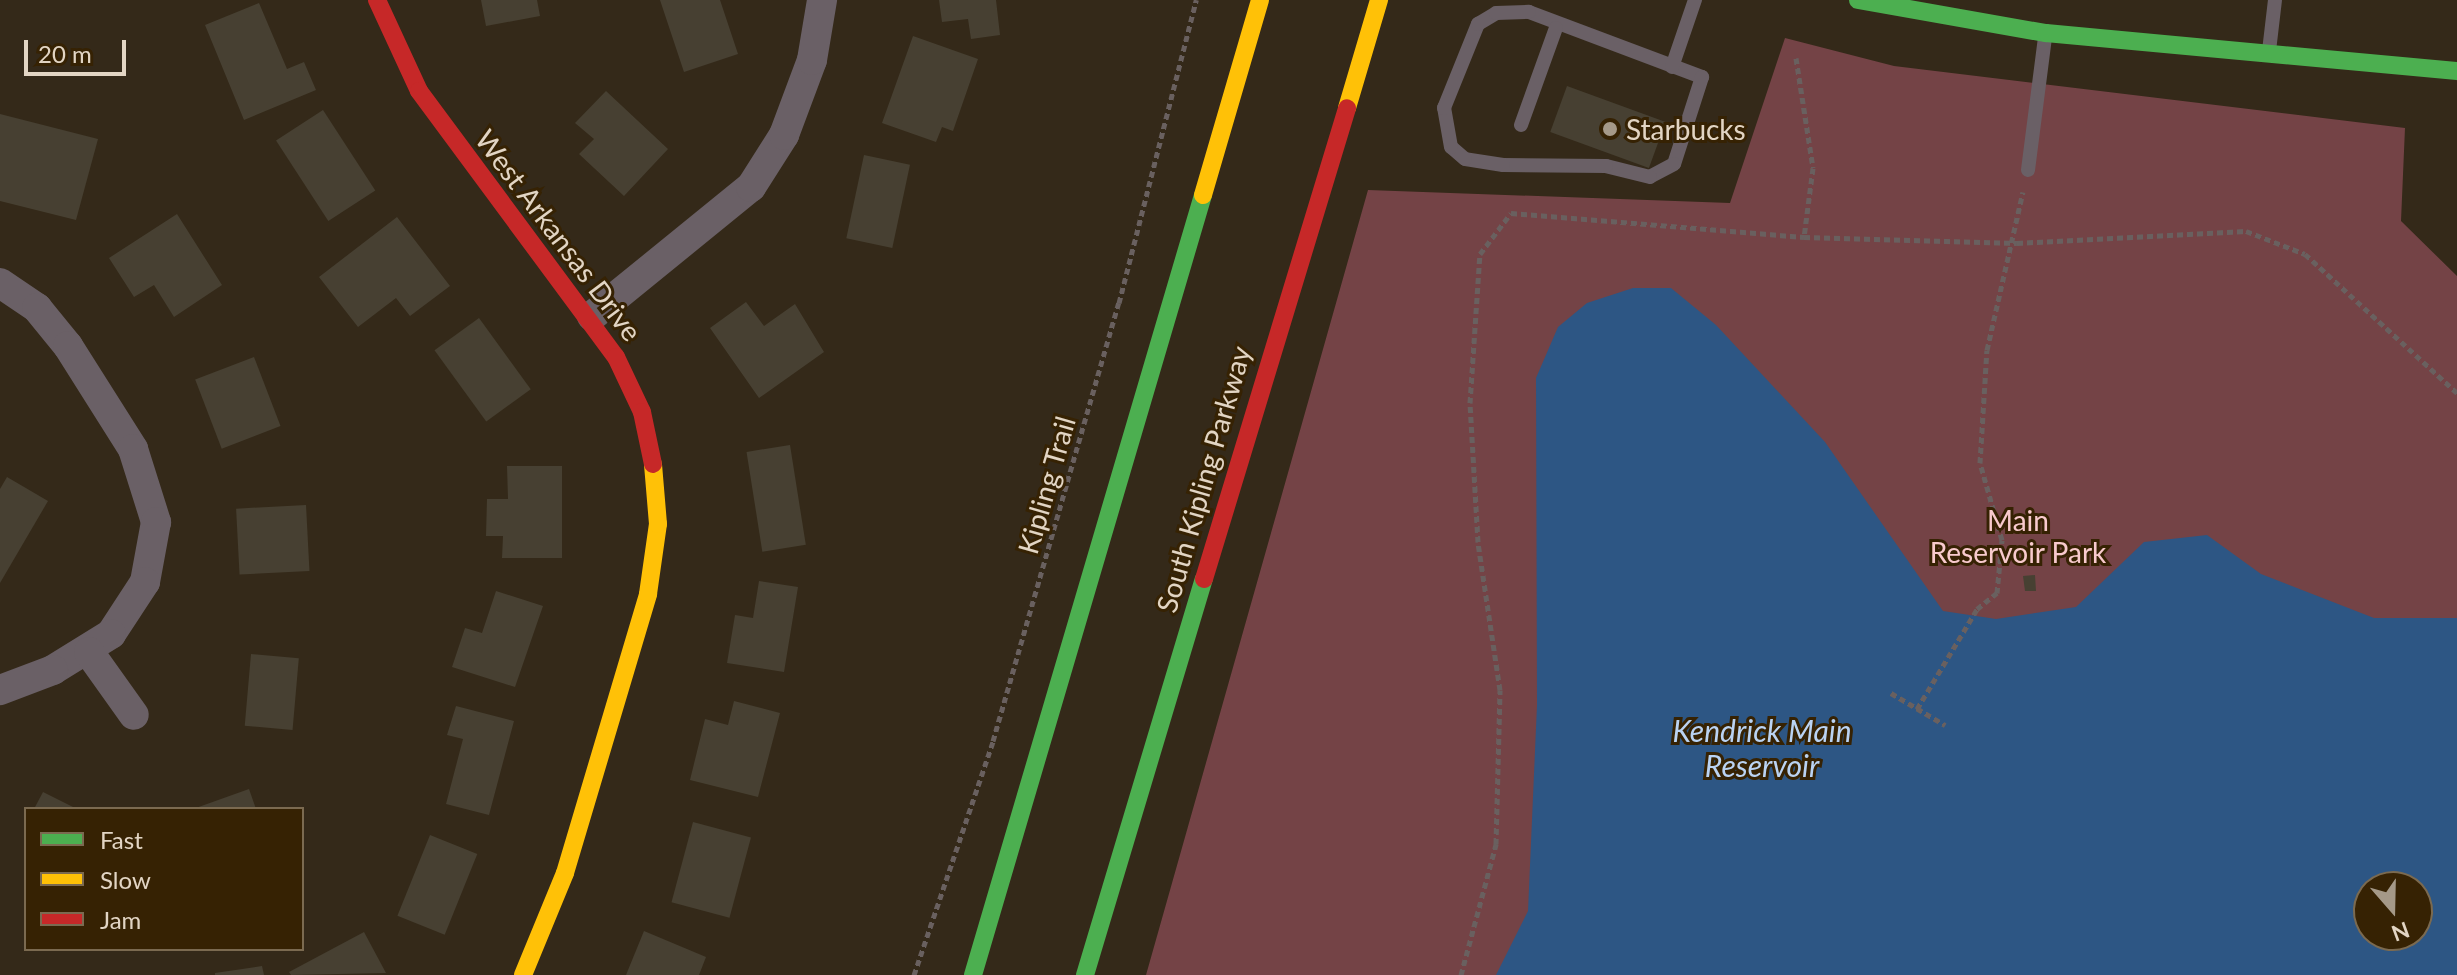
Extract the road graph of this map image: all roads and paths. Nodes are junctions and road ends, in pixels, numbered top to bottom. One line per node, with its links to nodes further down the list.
1 (377, 0): 22 (main road, West Arkansas Drive)
2 (822, 0): 22 (street)
3 (1196, 0): 31 (path, Kipling Trail)
4 (1260, 0): 32 (main road)
5 (1379, 0): 33 (main road, South Kipling Parkway)
6 (1695, 0): 15 (lane)
7 (1858, 0): 10 (main road)
8 (1988, 0): 10 (lane)
9 (2275, 0): 13 (lane)
10 (1985, 26): 12 (main road)
11 (1556, 28): 15 (lane); 15 (lane); 17 (lane)
12 (2046, 33): 13 (main road); 18 (lane)
13 (2269, 53): 16 (main road)
14 (1796, 58): 19 (path)
15 (1672, 67)
16 (2457, 71)
17 (1521, 125)
18 (2028, 170): 20 (path)
19 (1804, 237): 20 (path); 34 (path)
20 (2011, 242): 23 (path); 27 (path)
21 (0, 283): 24 (street)
22 (592, 316): 30 (main road, West Arkansas Drive)
23 (2457, 393)
24 (89, 652): 25 (street); 28 (street)
25 (0, 690)
26 (1891, 693): 27 (path)
27 (1917, 709): 29 (path)
28 (134, 715)
29 (1945, 725)
30 (523, 975)
31 (914, 975)
32 (973, 975)
33 (1085, 975)
34 (1461, 975)

